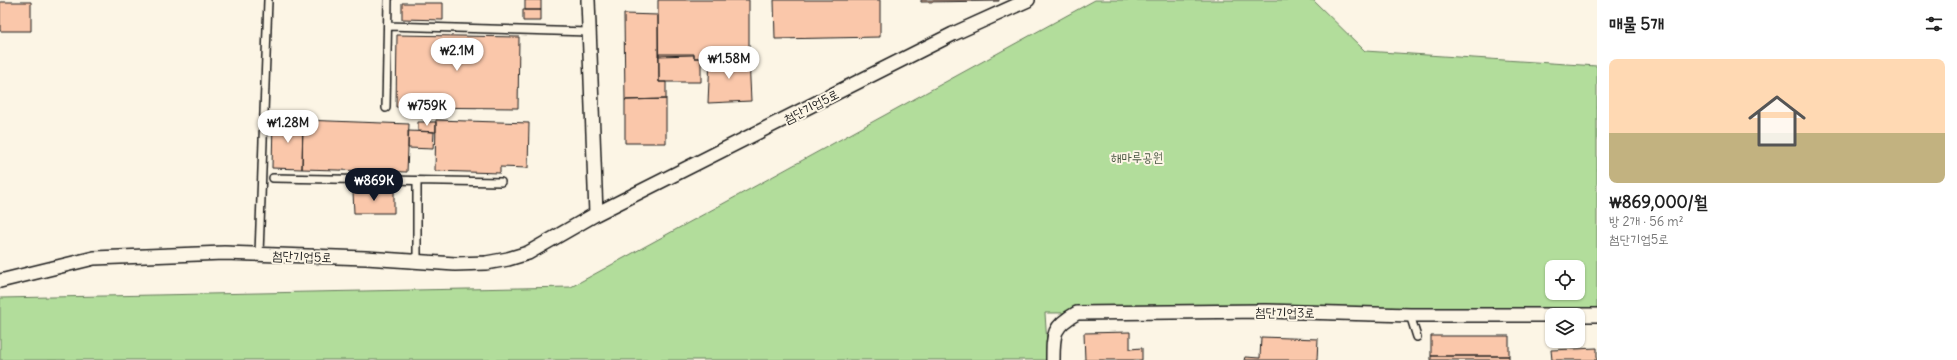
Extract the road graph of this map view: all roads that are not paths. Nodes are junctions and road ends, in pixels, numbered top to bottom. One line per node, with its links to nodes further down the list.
1 (268, 0): 12 (lane)
2 (388, 0): 5 (lane)
3 (588, 0): 6 (street)
4 (1028, 0): 11 (street, 첨단기업5로)
5 (388, 26): 6 (lane); 7 (lane)
6 (590, 32): 11 (street)
7 (386, 108)
8 (273, 178): 9 (lane)
9 (416, 181): 10 (lane); 13 (lane)
10 (501, 182)
11 (596, 214): 13 (street, 첨단기업5로)
12 (259, 254): 13 (street, 첨단기업5로); 14 (street, 첨단기업5로)
13 (417, 262)
14 (0, 281)
15 (1410, 315): 16 (street, 첨단기업3로); 19 (lane); 20 (street, 첨단기업3로)
16 (1545, 315)
17 (1585, 315): 18 (street)
18 (1597, 315)
19 (1417, 336)
20 (1053, 360)

